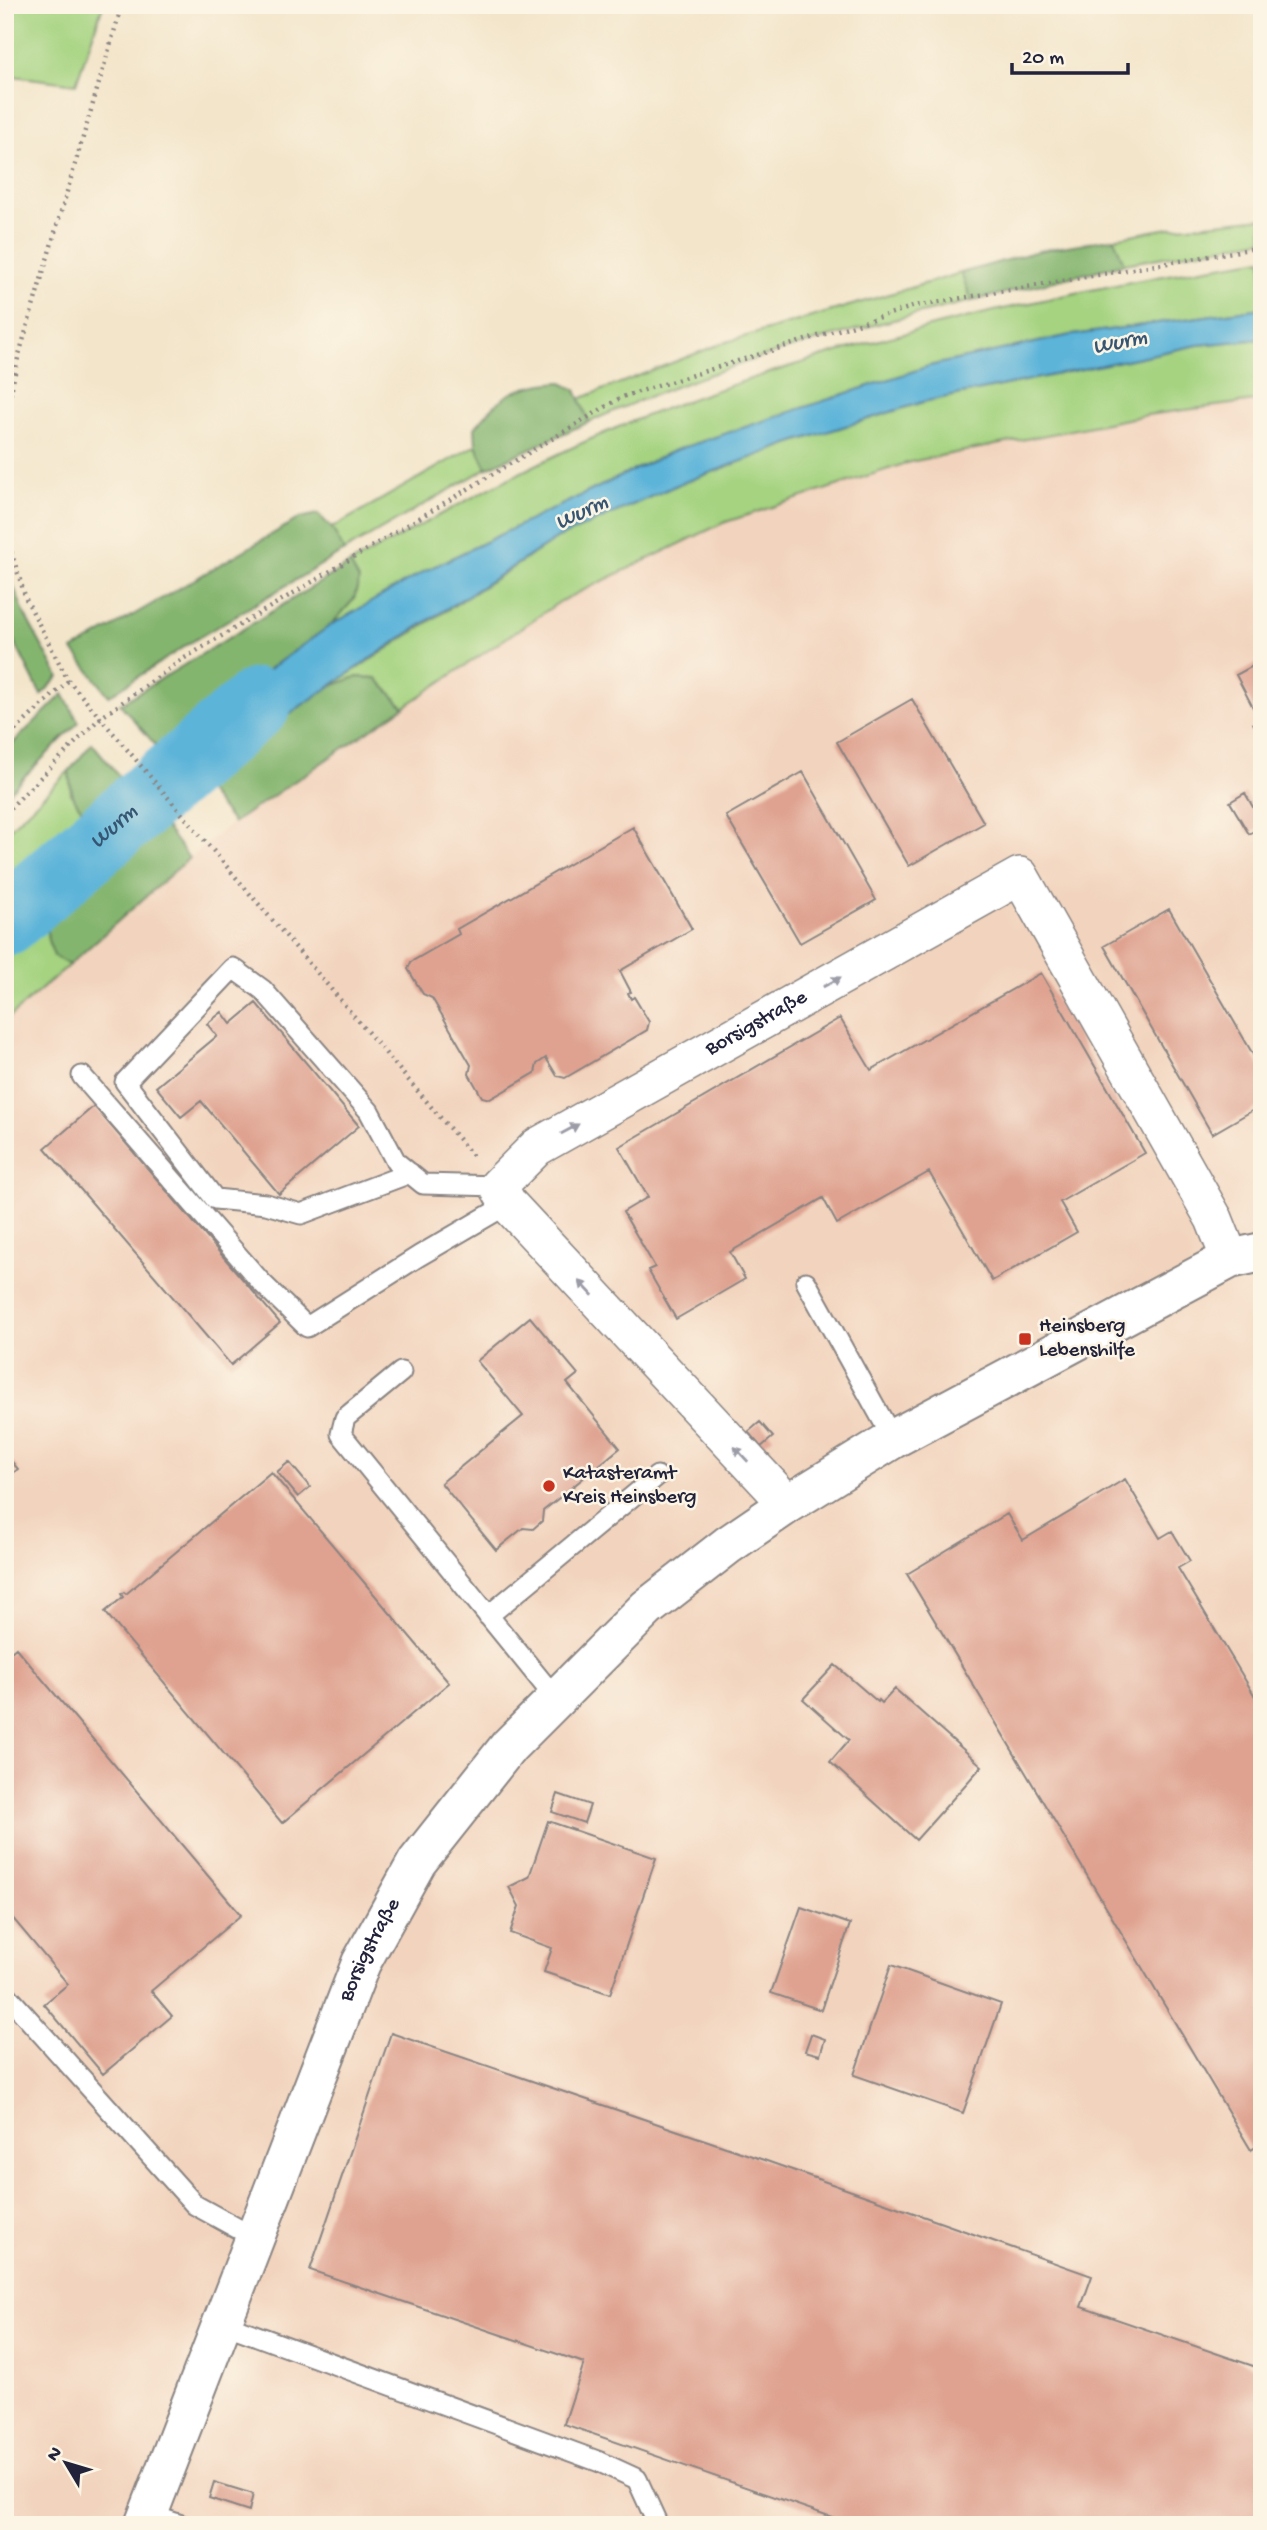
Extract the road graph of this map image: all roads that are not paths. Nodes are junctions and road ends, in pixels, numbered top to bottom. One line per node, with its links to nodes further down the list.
1 (82, 1076): 3 (lane)
2 (410, 1173): 2 (lane); 3 (lane)
3 (503, 1195): 4 (street, Borsigstraße, one-way to 4); 9 (street, one-way to 3)
4 (1246, 1256): 7 (street, Borsigstraße)
5 (806, 1282): 7 (lane)
6 (401, 1372): 10 (lane)
7 (893, 1439): 9 (street, Borsigstraße)
8 (657, 1476): 10 (lane)
9 (788, 1504): 11 (street, Borsigstraße)
10 (488, 1616): 11 (lane)
11 (556, 1699): 13 (street, Borsigstraße)
12 (5, 1993): 13 (lane)
13 (255, 2238): 14 (street, Borsigstraße)
14 (222, 2323): 15 (street, Borsigstraße); 16 (lane)
15 (158, 2521)
16 (658, 2525)

